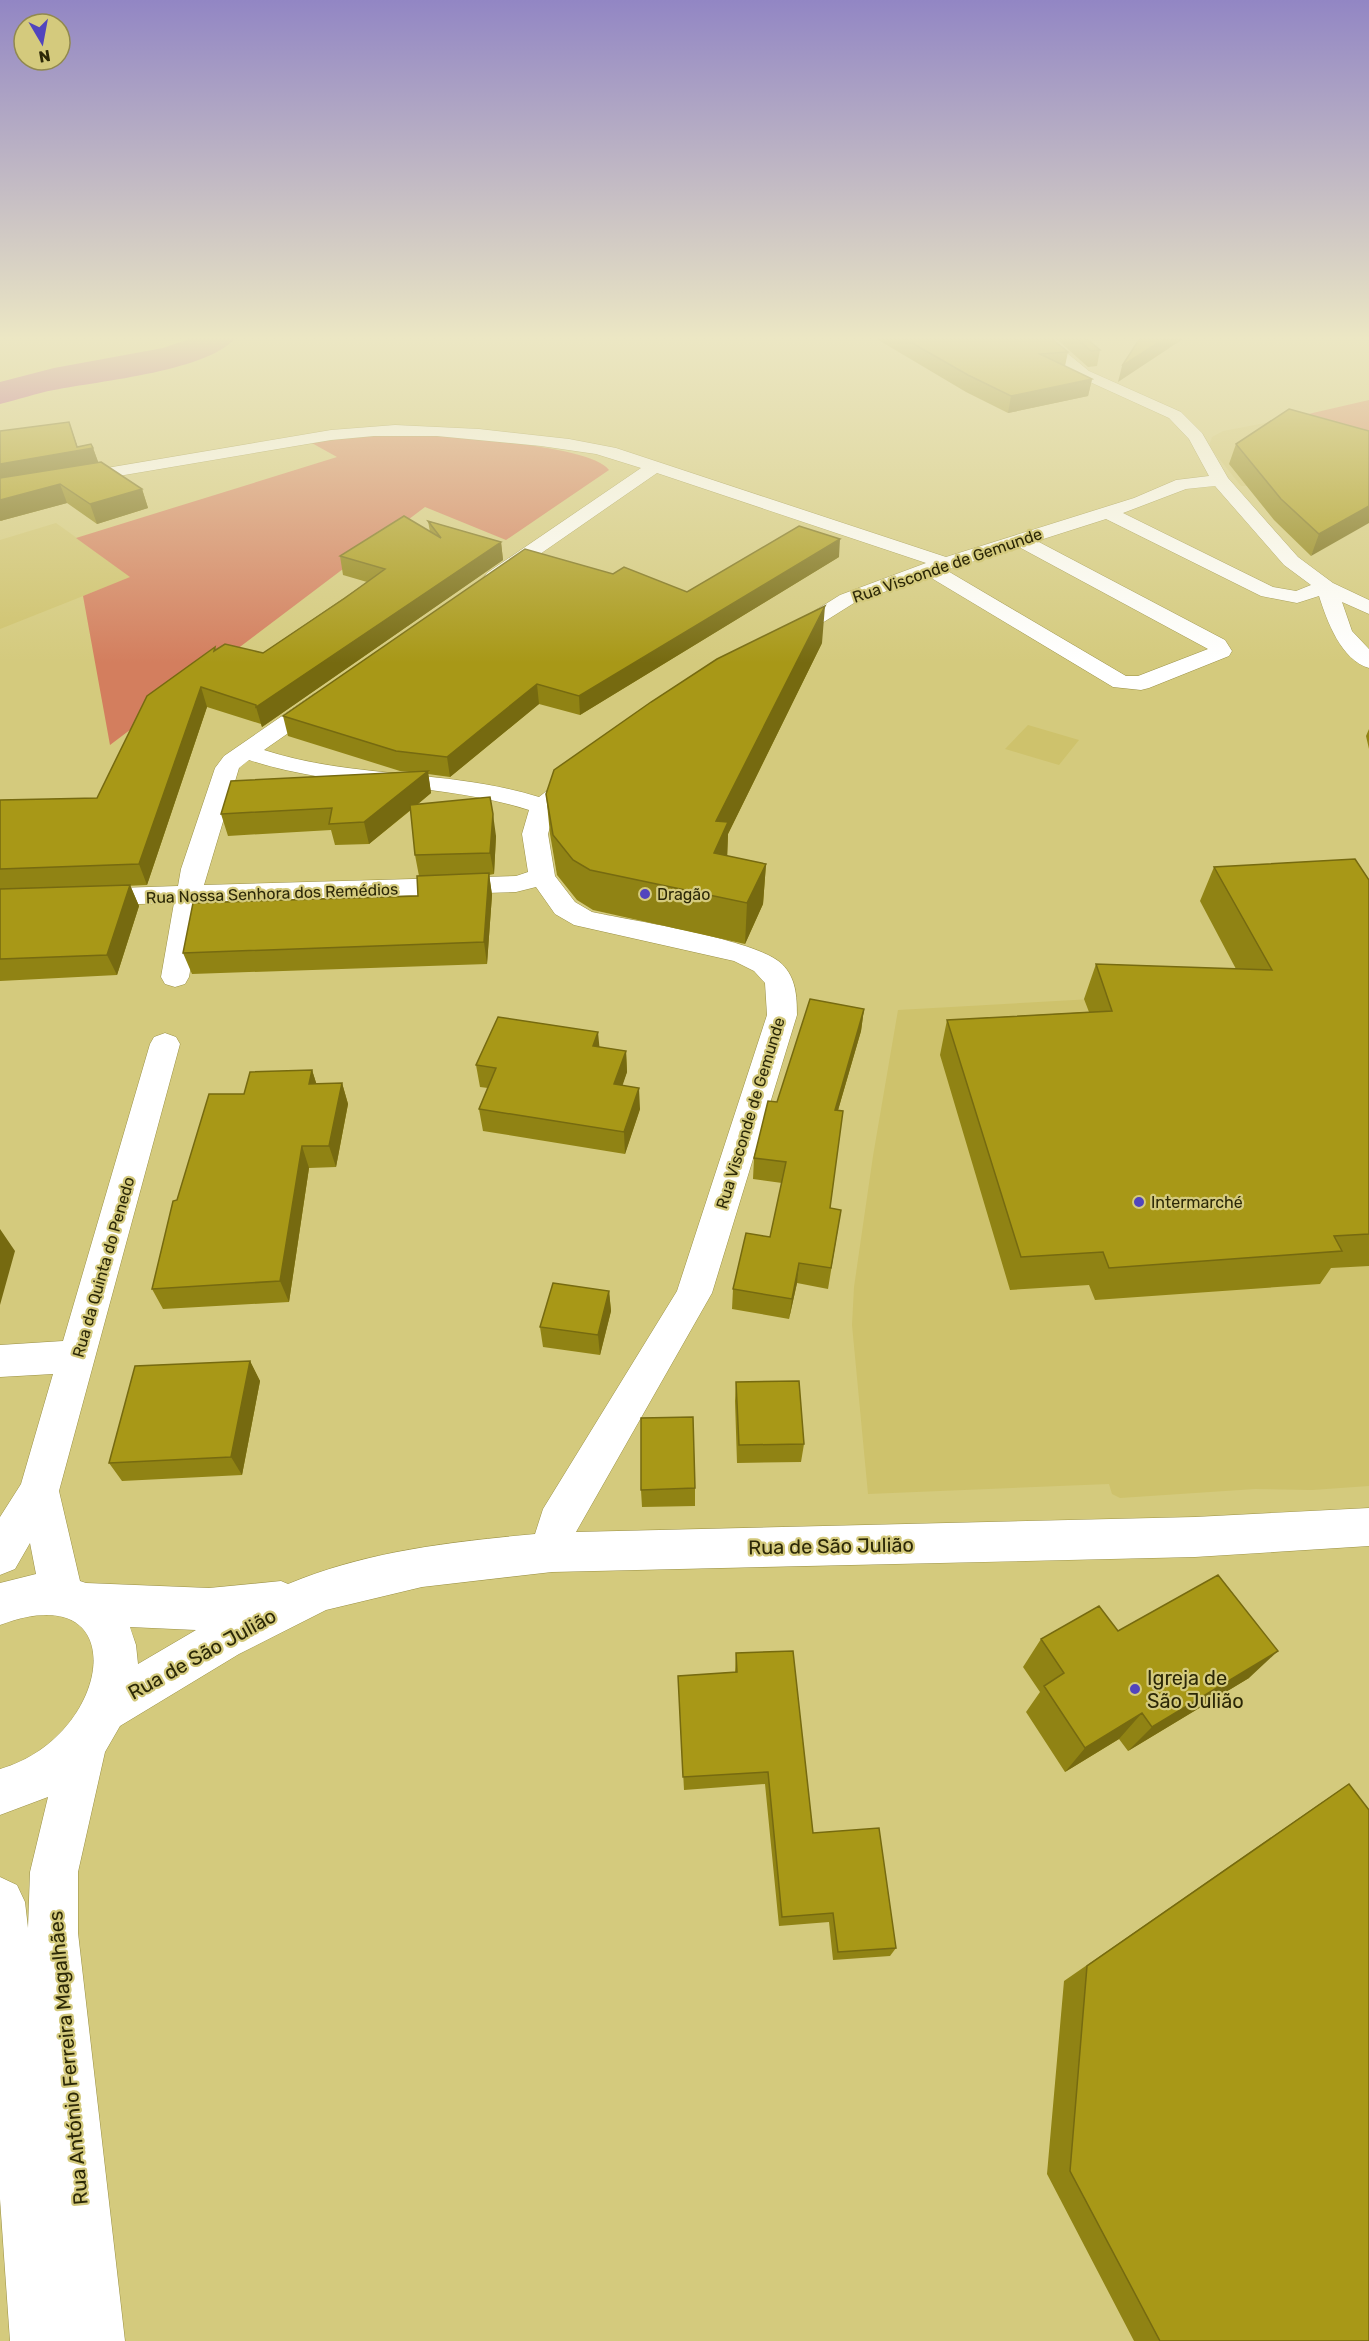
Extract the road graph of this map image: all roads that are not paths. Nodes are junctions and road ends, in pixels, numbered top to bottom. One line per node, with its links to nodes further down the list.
1 (276, 444): 6 (street)
2 (568, 444): 4 (street)
3 (1200, 444): 5 (street)
4 (654, 468): 9 (street); 11 (street)
5 (1220, 480): 7 (street, Rua Visconde de Gemunde); 10 (street)
6 (0, 491)
7 (1106, 512): 8 (street, Rua Visconde de Gemunde); 10 (street)
8 (1020, 540): 9 (street, Rua Visconde de Gemunde); 9 (street)
9 (936, 566): 13 (street, Rua Visconde de Gemunde)
10 (1326, 587): 12 (street); 14 (street)
11 (478, 588)
12 (1369, 608)
13 (767, 650)
14 (1369, 661)
15 (334, 690): 16 (street)
16 (247, 752): 18 (street); 20 (street)
17 (604, 761): 18 (street)
18 (543, 806): 19 (street, Rua Visconde de Gemunde)
19 (543, 877): 20 (street, Rua Nossa Senhora dos Remédios); 28 (street, Rua Visconde de Gemunde)
20 (190, 896): 21 (street, Rua Nossa Senhora dos Remédios); 22 (street)
21 (0, 900)
22 (175, 977)
23 (165, 1044): 24 (street, Rua da Quinta do Penedo)
24 (78, 1356): 25 (street); 26 (street, Rua da Quinta do Penedo)
25 (0, 1361)
26 (39, 1491): 29 (street, Rua da Quinta do Penedo); 30 (street, Rua da Quinta do Penedo)
27 (1369, 1527): 28 (street, Rua de São Julião)
28 (552, 1552): 31 (street, Rua de São Julião)
29 (0, 1555)
30 (75, 1599): 31 (street, Rua de São Julião); 32 (street, Rua de São Julião); 33 (street, Rua António Ferreira Magalhães)
31 (298, 1600): 33 (street, Rua de São Julião)
32 (0, 1604)
33 (95, 1726): 34 (street, Rua de São Julião); 37 (street, Rua António Ferreira Magalhães)
34 (0, 1792)
35 (0, 1902): 36 (street)
36 (39, 2341)
37 (96, 2341)

